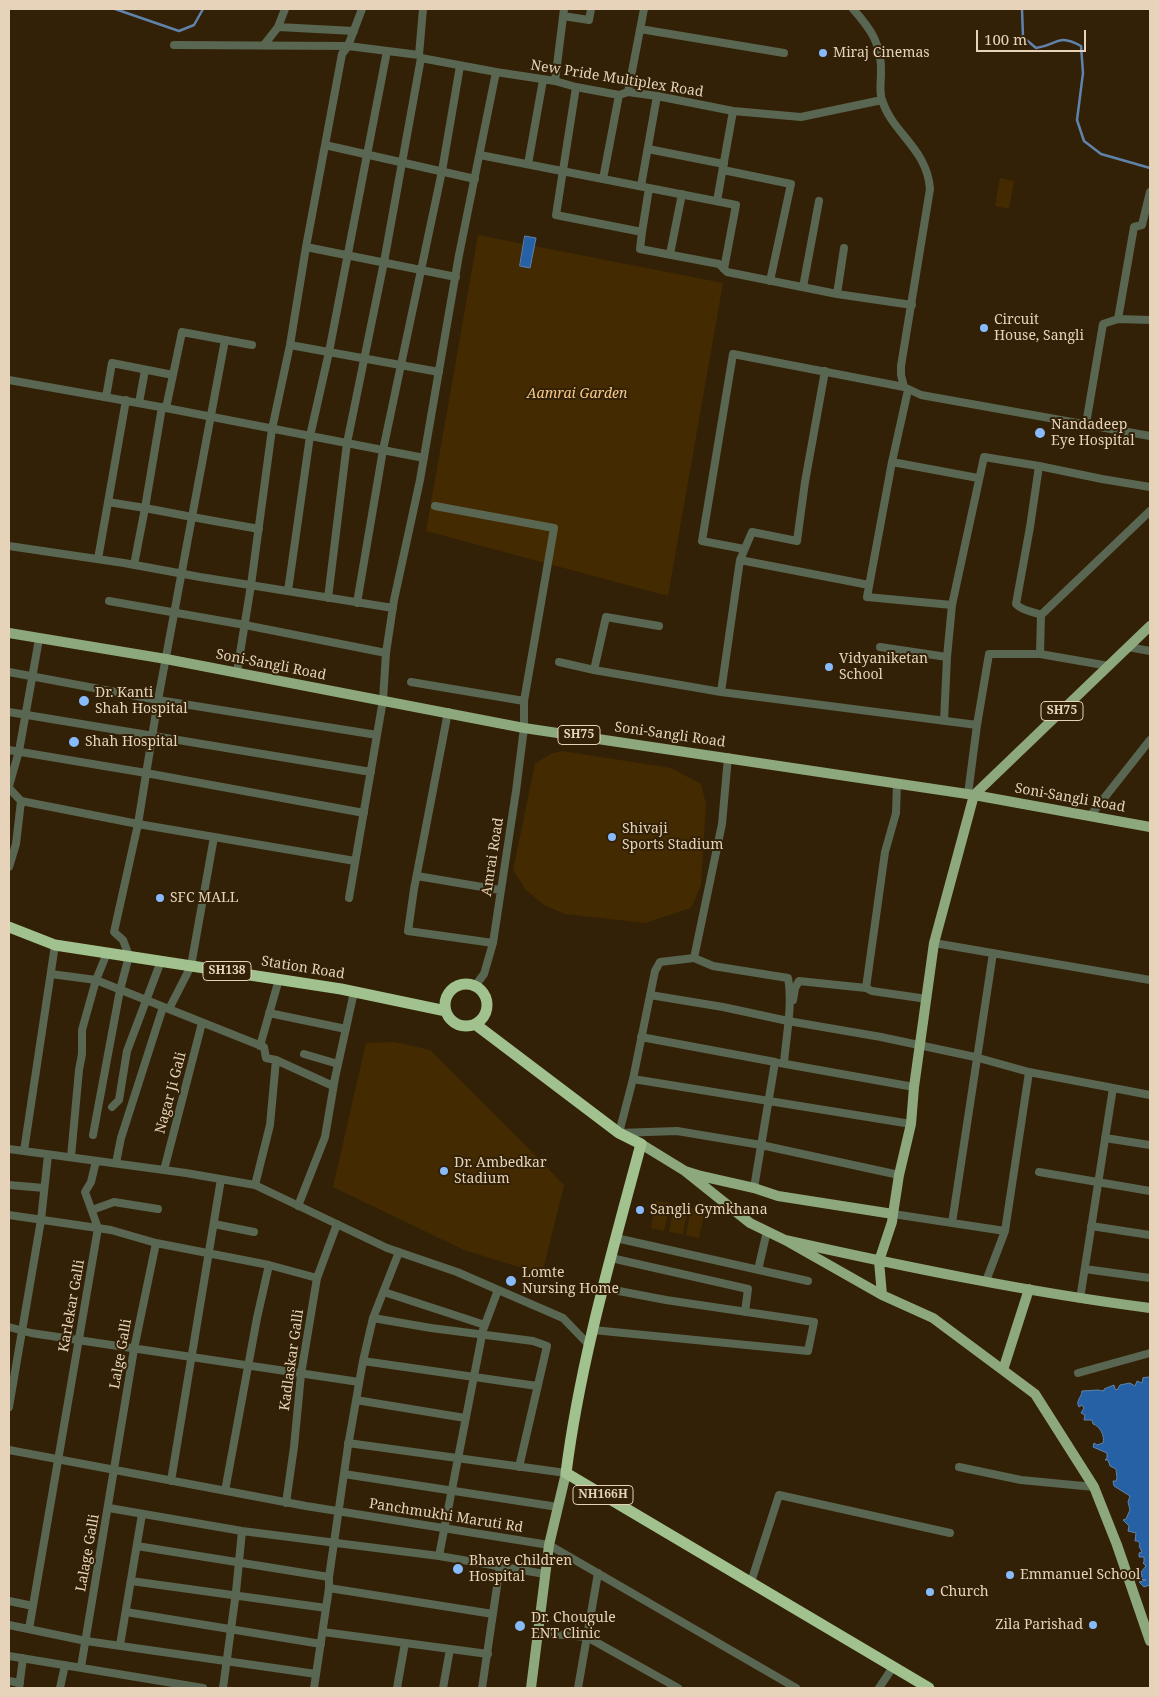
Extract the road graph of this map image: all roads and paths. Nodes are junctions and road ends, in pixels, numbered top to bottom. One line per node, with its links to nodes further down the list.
1 (285, 9): 8 (street)
2 (362, 9): 10 (street)
3 (423, 9): 16 (street)
4 (591, 9): 7 (street)
5 (644, 9): 9 (street)
6 (853, 9): 25 (street)
7 (563, 12): 20 (street)
8 (278, 27): 10 (street); 12 (street)
9 (640, 29): 15 (street); 22 (street)
10 (354, 31): 13 (street)
11 (174, 45): 12 (street, New Pride Multiplex Road)
12 (264, 45): 13 (street, New Pride Multiplex Road)
13 (348, 46): 14 (street, New Pride Multiplex Road); 27 (street)
14 (387, 51): 16 (street, New Pride Multiplex Road); 29 (street)
15 (784, 53)
16 (420, 57): 17 (street, New Pride Multiplex Road); 31 (street)
17 (460, 66): 18 (street, New Pride Multiplex Road); 34 (street)
18 (496, 72): 19 (street, New Pride Multiplex Road); 30 (street)
19 (543, 80): 20 (street, New Pride Multiplex Road); 32 (street)
20 (555, 81): 21 (street, New Pride Multiplex Road)
21 (576, 87): 23 (street, New Pride Multiplex Road); 35 (street)
22 (628, 92): 23 (street, New Pride Multiplex Road); 24 (street, New Pride Multiplex Road)
23 (619, 95): 37 (street)
24 (657, 96): 26 (street, New Pride Multiplex Road); 28 (street)
25 (882, 100): 26 (street, New Pride Multiplex Road); 56 (street)
26 (733, 111): 33 (street)
27 (325, 145): 29 (street); 45 (street)
28 (648, 149): 33 (street); 38 (street)
29 (367, 154): 31 (street); 48 (street)
30 (480, 155): 32 (street); 36 (street)
31 (402, 162): 34 (street); 49 (street)
32 (528, 164): 35 (street)
33 (724, 167): 41 (street); 53 (street)
34 (442, 171): 36 (street); 51 (street)
35 (564, 172): 37 (street); 44 (street)
36 (475, 179): 52 (street)
37 (603, 179): 38 (street)
38 (645, 187): 40 (street); 44 (street)
39 (1150, 192): 43 (street)
40 (682, 194): 41 (street); 47 (street)
41 (717, 201): 50 (street)
42 (819, 201): 54 (street)
43 (1147, 222): 57 (street)
44 (642, 232): 47 (street)
45 (306, 247): 48 (street); 61 (street)
46 (844, 248): 55 (street)
47 (670, 254): 50 (street)
48 (347, 255): 49 (street); 62 (street)
49 (384, 262): 51 (street); 63 (street)
50 (724, 269): 53 (street)
51 (421, 270): 52 (street); 64 (street)
52 (456, 277): 67 (street)
53 (770, 281): 54 (street)
54 (803, 287): 55 (street)
55 (837, 294): 56 (street)
56 (912, 305): 70 (street)
57 (1118, 319): 58 (street); 76 (street)
58 (1150, 320)
59 (225, 340): 60 (street); 68 (street); 75 (street)
60 (252, 345)
61 (290, 346): 62 (street); 77 (street)
62 (329, 352): 63 (street); 78 (street)
63 (364, 359): 64 (street); 80 (street)
64 (400, 366): 67 (street); 81 (street)
65 (145, 370): 68 (street); 71 (street); 73 (street)
66 (825, 371): 70 (street); 94 (street); 94 (street)
67 (439, 372): 82 (street)
68 (173, 375): 74 (street)
69 (9, 380): 71 (street)
70 (906, 388): 76 (street); 83 (street)
71 (106, 397): 72 (street)
72 (126, 400): 73 (street); 87 (street)
73 (139, 403): 74 (street)
74 (164, 407): 75 (street); 89 (street)
75 (210, 417): 77 (street); 91 (street)
76 (1086, 424): 79 (street)
77 (272, 429): 78 (street); 92 (street)
78 (310, 436): 80 (street); 101 (street)
79 (1150, 436)
80 (347, 443): 81 (street); 102 (street)
81 (383, 450): 82 (street); 104 (street)
82 (424, 458): 106 (street)
83 (892, 462): 85 (street); 100 (street)
84 (1039, 466): 85 (street); 86 (street); 108 (street)
85 (978, 478): 105 (street)
86 (1150, 487)
87 (108, 502): 89 (street); 95 (street)
88 (435, 506): 131 (street, Amrai Road)
89 (145, 508): 91 (street); 97 (street)
90 (1150, 511): 108 (street)
91 (192, 517): 92 (street); 98 (street)
92 (259, 529): 99 (street)
93 (9, 546): 95 (street)
94 (744, 549): 96 (street)
95 (98, 559): 97 (street)
96 (740, 560): 100 (street); 128 (street)
97 (134, 565): 98 (street)
98 (182, 574): 99 (street); 107 (street)
99 (251, 585): 101 (street); 109 (street)
100 (869, 585): 105 (street)
101 (288, 591): 102 (street)
102 (328, 598): 104 (street)
103 (109, 601): 107 (street)
104 (357, 603): 106 (street)
105 (952, 605): 119 (street)
106 (393, 608): 117 (street)
107 (175, 613): 109 (street); 120 (street)
108 (1041, 615): 118 (street)
109 (245, 625): 117 (street); 125 (street)
110 (659, 626): 123 (street)
111 (1150, 626): 115 (main road, SH75)
112 (9, 633): 113 (main road, Soni-Sangli Road / SH75)
113 (39, 638): 120 (main road, Soni-Sangli Road / SH75); 126 (street)
114 (880, 647): 119 (street)
115 (1128, 647): 116 (street); 122 (main road, SH75)
116 (1150, 651)
117 (386, 653): 130 (street)
118 (1040, 654): 122 (street); 136 (street)
119 (948, 657): 135 (street)
120 (166, 659): 125 (main road, Soni-Sangli Road / SH75); 129 (street)
121 (559, 662): 123 (street)
122 (1109, 666): 148 (main road, SH75)
123 (594, 670): 128 (street)
124 (9, 672): 126 (street)
125 (237, 672): 130 (main road, Soni-Sangli Road / SH75)
126 (32, 676): 129 (street); 134 (street)
127 (411, 682): 131 (street)
128 (721, 692): 135 (street)
129 (158, 700): 138 (street); 139 (street)
130 (383, 700): 133 (main road, Soni-Sangli Road / SH75); 138 (street)
131 (524, 701): 137 (street, Amrai Road)
132 (9, 712): 134 (street)
133 (448, 712): 137 (main road, Soni-Sangli Road / SH75); 157 (street)
134 (25, 716): 139 (street); 142 (street)
135 (944, 721): 136 (street)
136 (977, 725): 148 (street)
137 (524, 728): 143 (main road, Soni-Sangli Road / SH75); 158 (street, Amrai Road)
138 (377, 735): 144 (street)
139 (152, 737): 144 (street); 145 (street)
140 (1150, 740): 151 (street)
141 (9, 750): 142 (street)
142 (19, 751): 145 (street); 147 (street)
143 (728, 757): 146 (main road, Soni-Sangli Road / SH75); 167 (street)
144 (370, 772): 150 (street)
145 (146, 773): 150 (street); 152 (street)
146 (898, 783): 148 (main road, Soni-Sangli Road / SH75); 175 (street)
147 (9, 787): 149 (street)
148 (971, 795): 151 (main road, Soni-Sangli Road / SH75); 162 (main road)
149 (22, 801): 152 (street); 156 (street)
150 (364, 813): 155 (street)
151 (1090, 816): 153 (main road, Soni-Sangli Road / SH75)
152 (138, 824): 154 (street); 166 (street)
153 (1150, 826)
154 (214, 838): 155 (street); 169 (street)
155 (355, 861): 159 (street)
156 (9, 867)
157 (417, 876): 158 (street); 161 (street)
158 (500, 890): 161 (street, Amrai Road)
159 (349, 898)
160 (9, 927): 163 (highway, Station Road / SH138)
161 (493, 943): 174 (street, Amrai Road)
162 (934, 943): 165 (street); 179 (main road)
163 (55, 945): 164 (highway, Station Road / SH138); 170 (street)
164 (108, 953): 166 (highway, Station Road / SH138); 172 (street)
165 (993, 953): 173 (street); 192 (street)
166 (129, 956): 168 (highway, Station Road / SH138); 176 (street)
167 (694, 958): 178 (street); 184 (street)
168 (161, 961): 169 (highway, Station Road / SH138); 180 (street)
169 (191, 966): 171 (highway, Station Road / SH138); 181 (street)
170 (50, 974): 172 (street); 212 (street)
171 (279, 979): 177 (highway, Station Road / SH138); 183 (street)
172 (96, 980): 176 (street); 214 (street)
173 (1150, 980)
174 (475, 986): 182 (highway); 186 (highway)
175 (866, 988): 179 (street); 184 (street)
176 (120, 990): 180 (street); 206 (street)
177 (354, 992): 182 (highway, Station Road / SH138); 187 (street)
178 (650, 995): 184 (street); 188 (street)
179 (927, 999): 190 (main road)
180 (146, 1000): 181 (street); 203 (street)
181 (166, 1008): 185 (street); 216 (street)
182 (446, 1011): 186 (highway)
183 (269, 1013): 187 (street); 189 (street)
184 (788, 1021): 190 (street); 194 (street)
185 (202, 1023): 189 (street); 217 (street, Nagar Ji Gali)
186 (475, 1024): 205 (highway)
187 (346, 1029): 195 (street)
188 (641, 1038): 194 (street); 197 (street)
189 (260, 1046): 193 (street)
190 (920, 1046): 192 (street); 199 (main road)
191 (304, 1054): 195 (street)
192 (978, 1058): 196 (street); 234 (street)
193 (276, 1060): 198 (street); 224 (street)
194 (779, 1063): 199 (street); 202 (street)
195 (338, 1064): 198 (street)
196 (1030, 1072): 200 (street); 239 (street)
197 (633, 1080): 202 (street); 205 (street)
198 (334, 1086): 228 (street)
199 (914, 1087): 204 (main road)
200 (1112, 1088): 201 (street); 207 (street)
201 (1150, 1094)
202 (768, 1102): 204 (street); 209 (street)
203 (112, 1107)
204 (911, 1124): 220 (main road)
205 (619, 1133): 208 (highway); 209 (street)
206 (93, 1134)
207 (1105, 1138): 210 (street); 222 (street)
208 (641, 1144): 218 (main road); 243 (highway, NH166H)
209 (761, 1145): 220 (street); 226 (street)
210 (1150, 1145)
211 (9, 1149): 212 (street)
212 (24, 1151): 213 (street)
213 (48, 1154): 214 (street); 225 (street)
214 (70, 1157): 215 (street)
215 (96, 1161): 216 (street); 230 (street, Karlekar Galli)
216 (116, 1163): 217 (street)
217 (164, 1170): 221 (street)
218 (686, 1171): 226 (main road); 240 (main road)
219 (1039, 1172): 222 (street)
220 (899, 1175): 231 (main road)
221 (221, 1179): 224 (street); 235 (street)
222 (1098, 1183): 227 (street); 237 (street)
223 (9, 1185): 225 (street)
224 (255, 1185): 228 (street)
225 (44, 1188): 233 (street)
226 (754, 1188): 231 (main road)
227 (1150, 1191)
228 (298, 1206): 236 (street)
229 (158, 1209): 230 (street)
230 (92, 1210): 238 (street, Karlekar Galli)
231 (893, 1214): 234 (street); 249 (main road)
232 (9, 1215): 233 (street)
233 (40, 1220): 238 (street); 269 (street)
234 (952, 1223): 239 (street)
235 (214, 1224): 241 (street); 247 (street)
236 (337, 1224): 246 (street); 253 (street, Kadlaskar Galli)
237 (1091, 1226): 242 (street); 251 (street)
238 (98, 1228): 245 (street); 271 (street, Karlekar Galli)
239 (1005, 1230): 256 (street)
240 (767, 1231): 244 (main road); 252 (street)
241 (254, 1232)
242 (1150, 1235)
243 (616, 1238): 248 (highway, NH166H); 252 (street)
244 (785, 1240): 249 (main road); 261 (main road)
245 (156, 1243): 247 (street); 273 (street, Lalge Galli)
246 (399, 1252): 259 (street); 260 (street)
247 (210, 1255): 250 (street); 275 (street)
248 (611, 1258): 257 (highway, NH166H); 264 (street)
249 (878, 1260): 256 (main road); 261 (main road)
250 (269, 1265): 253 (street); 277 (street)
251 (1085, 1269): 254 (street); 262 (street)
252 (758, 1270): 255 (street)
253 (317, 1278): 280 (street, Kadlaskar Galli)
254 (1150, 1278)
255 (808, 1281)
256 (986, 1281): 258 (main road)
257 (603, 1288): 264 (street); 268 (highway, NH166H)
258 (1029, 1289): 262 (main road); 278 (main road)
259 (498, 1290): 266 (street); 272 (street)
260 (384, 1292): 265 (street); 266 (street)
261 (882, 1295): 278 (main road)
262 (1080, 1298): 263 (main road)
263 (1150, 1308)
264 (745, 1312): 268 (street)
265 (373, 1318): 270 (street); 276 (street)
266 (485, 1325): 270 (street)
267 (9, 1327): 269 (street)
268 (593, 1330): 272 (highway, NH166H)
269 (22, 1331): 271 (street); 285 (street)
270 (482, 1335): 281 (street); 283 (street)
271 (78, 1340): 273 (street); 290 (street, Karlekar Galli)
272 (590, 1346): 294 (highway, NH166H)
273 (134, 1349): 275 (street); 293 (street, Lalge Galli)
274 (1150, 1353): 279 (street)
275 (192, 1358): 277 (street); 296 (street)
276 (363, 1361): 281 (street); 282 (street)
277 (249, 1366): 280 (street); 299 (street)
278 (1003, 1370): 297 (main road)
279 (1078, 1372)
280 (301, 1374): 282 (street); 300 (street, Kadlaskar Galli)
281 (473, 1376): 283 (street); 286 (street)
282 (359, 1382): 284 (street)
283 (537, 1386): 291 (street)
284 (356, 1400): 286 (street); 287 (street)
285 (9, 1407)
286 (466, 1418): 289 (street)
287 (348, 1443): 289 (street); 295 (street)
288 (9, 1450): 290 (street, Panchmukhi Maruti Rd)
289 (458, 1457): 291 (street); 298 (street)
290 (60, 1460): 293 (street, Panchmukhi Maruti Rd); 322 (street, Karlekar Galli)
291 (519, 1466): 294 (street)
292 (959, 1467): 297 (street)
293 (115, 1470): 296 (street, Panchmukhi Maruti Rd); 302 (street, Lalage Galli)
294 (566, 1473): 301 (main road); 318 (highway, NH166H)
295 (344, 1474): 298 (street); 303 (street)
296 (171, 1481): 299 (street, Panchmukhi Maruti Rd)
297 (1094, 1487): 333 (main road)
298 (452, 1490): 301 (street); 305 (street)
299 (225, 1491): 300 (street, Panchmukhi Maruti Rd)
300 (286, 1502): 303 (street, Panchmukhi Maruti Rd)
301 (558, 1507): 309 (main road)
302 (108, 1508): 304 (street); 332 (street, Lalage Galli)
303 (338, 1511): 305 (street, Panchmukhi Maruti Rd); 308 (street)
304 (142, 1514): 306 (street); 310 (street)
305 (445, 1528): 309 (street, Panchmukhi Maruti Rd); 311 (street)
306 (242, 1530): 308 (street); 312 (street)
307 (950, 1533): 318 (street)
308 (334, 1542): 311 (street); 316 (street)
309 (549, 1545): 314 (street); 315 (main road)
310 (137, 1546): 312 (street); 317 (street)
311 (440, 1556): 313 (street)
312 (239, 1562): 316 (street); 320 (street)
313 (500, 1566): 315 (street); 325 (street)
314 (598, 1573): 331 (street); 358 (street)
315 (545, 1574): 330 (main road)
316 (329, 1577): 319 (street)
317 (131, 1581): 320 (street); 324 (street)
318 (750, 1582): 344 (highway, NH166H)
319 (329, 1588): 323 (street); 325 (street)
320 (236, 1596): 323 (street); 328 (street)
321 (9, 1600): 322 (street)
322 (34, 1606): 327 (street, Karlekar Galli)
323 (326, 1608): 329 (street)
324 (126, 1612): 328 (street); 336 (street)
325 (493, 1614): 338 (street)
326 (9, 1625): 327 (street)
327 (29, 1629): 332 (street)
328 (231, 1629): 335 (street); 341 (street)
329 (323, 1632): 334 (street); 335 (street)
330 (538, 1632): 331 (street); 355 (main road)
331 (587, 1637): 356 (street); 357 (street)
332 (86, 1641): 336 (street); 343 (street, Lalage Galli)
333 (1150, 1641)
334 (405, 1643): 337 (street); 352 (street)
335 (321, 1644): 345 (street)
336 (120, 1645): 341 (street)
337 (450, 1649): 338 (street); 353 (street)
338 (488, 1654): 354 (street)
339 (9, 1656): 340 (street)
340 (23, 1658): 342 (street); 347 (street)
341 (226, 1661): 345 (street); 350 (street)
342 (65, 1665): 343 (street); 348 (street)
343 (81, 1667): 349 (street)
344 (893, 1667): 359 (street); 360 (highway, NH166H)
345 (316, 1674): 351 (street)
346 (9, 1681): 347 (street)
347 (19, 1686)
348 (60, 1688)
349 (203, 1688)
350 (223, 1688)
351 (314, 1688)
352 (397, 1688)
353 (443, 1688)
354 (482, 1688)
355 (530, 1688)
356 (578, 1688)
357 (678, 1688)
358 (796, 1688)
359 (879, 1688)
360 (929, 1688)

